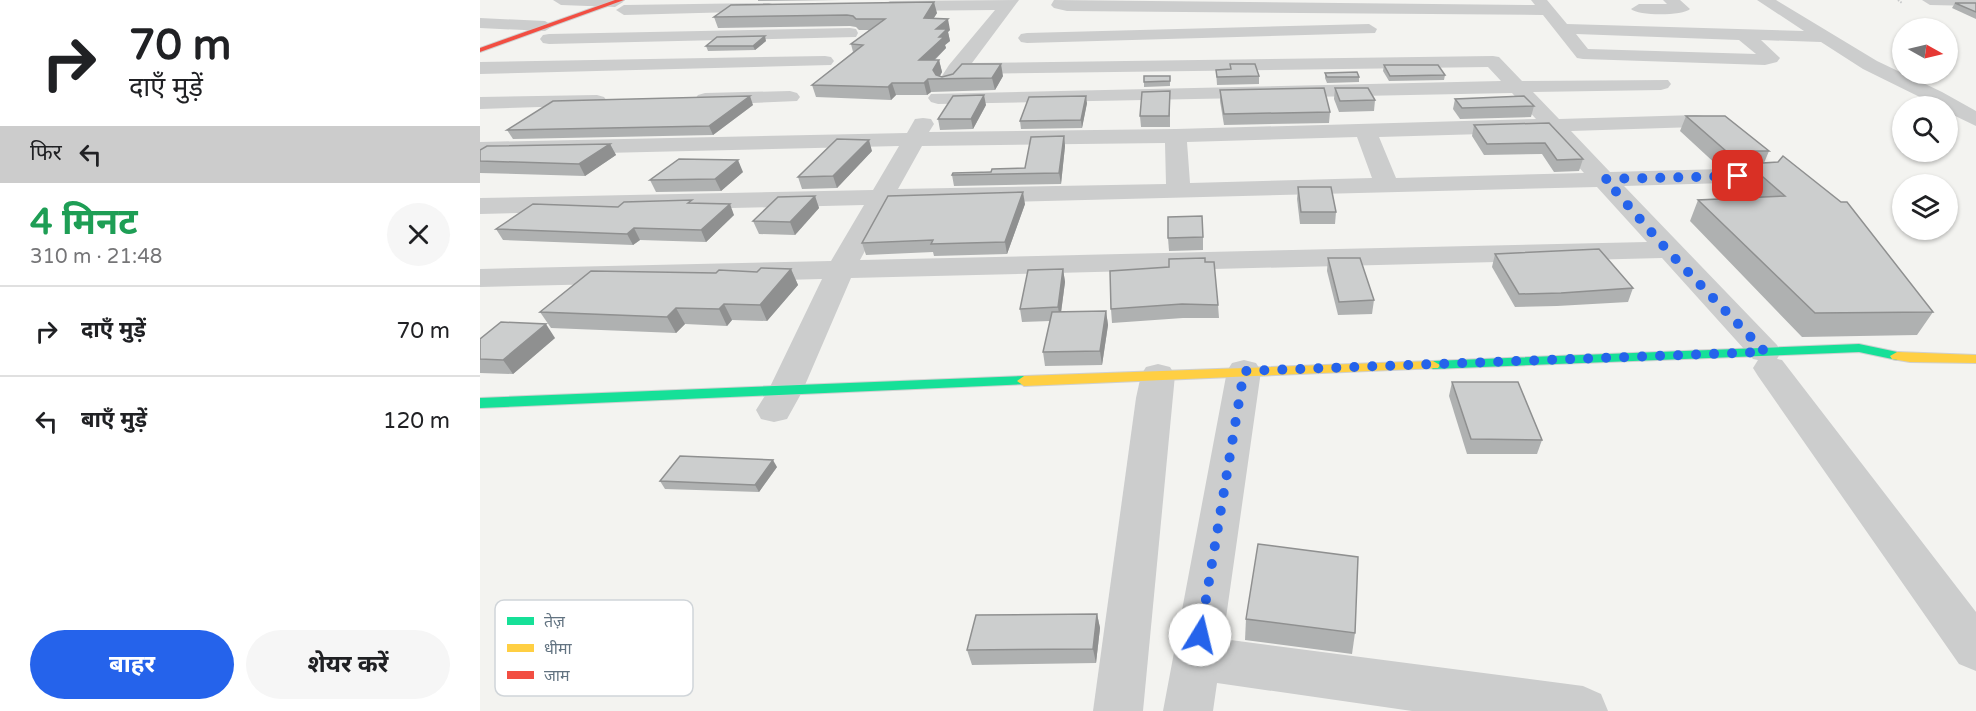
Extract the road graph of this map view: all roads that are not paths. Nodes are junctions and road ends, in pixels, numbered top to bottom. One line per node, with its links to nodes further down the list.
1 (561, 0): 8 (street)
2 (1062, 0): 11 (street)
3 (1671, 0): 14 (street)
4 (1765, 0): 22 (street)
5 (1930, 0): 6 (street)
6 (1976, 1)
7 (1009, 3): 19 (street); 28 (street)
8 (620, 4): 12 (street); 18 (street)
9 (1337, 4): 10 (street); 11 (street)
10 (1545, 6): 13 (street); 17 (street)
11 (1212, 7): 20 (street)
12 (786, 8)
13 (1571, 8)
14 (1619, 9)
15 (480, 23): 18 (street)
16 (1371, 29): 20 (street)
17 (1563, 29): 21 (street); 21 (street)
18 (547, 32): 19 (street); 24 (street)
19 (850, 33): 25 (street)
20 (1217, 33): 23 (street); 26 (street)
21 (1743, 34): 22 (street)
22 (1822, 37): 36 (street)
23 (1027, 38)
24 (480, 50)
25 (825, 61): 27 (street); 31 (street)
26 (1225, 64): 28 (street); 30 (street)
27 (480, 68)
28 (956, 69): 32 (street)
29 (1661, 84): 30 (street)
30 (1517, 88): 32 (street); 38 (street)
31 (790, 97): 33 (street); 39 (street)
32 (938, 98): 42 (street)
33 (683, 99)
34 (611, 100): 35 (street)
35 (480, 103)
36 (1976, 120)
37 (1696, 121): 38 (street)
38 (1553, 125): 40 (street); 45 (street)
39 (758, 130): 42 (street); 43 (street)
40 (1365, 130): 41 (street); 46 (street)
41 (1176, 136): 42 (street); 47 (street)
42 (914, 139): 48 (street)
43 (480, 149)
44 (1760, 175): 45 (street)
45 (1605, 179): 46 (street); 50 (street)
46 (1386, 184): 47 (street)
47 (1178, 191): 48 (street)
48 (881, 195): 49 (street); 51 (street)
49 (480, 206)
50 (1667, 250): 51 (street); 55 (street)
51 (840, 270): 52 (street); 60 (street)
52 (480, 278)
53 (1910, 358): 54 (street); 55 (street); 56 (street)
54 (1976, 359)
55 (1771, 364): 57 (street); 61 (street)
56 (1879, 368)
57 (1242, 387): 58 (street); 62 (street)
58 (1155, 392): 60 (street); 63 (street)
59 (480, 403): 60 (street)
60 (777, 405)
61 (1976, 649)
62 (1197, 658): 64 (street); 65 (street)
63 (1118, 711)
64 (1188, 711)
65 (1583, 711)

